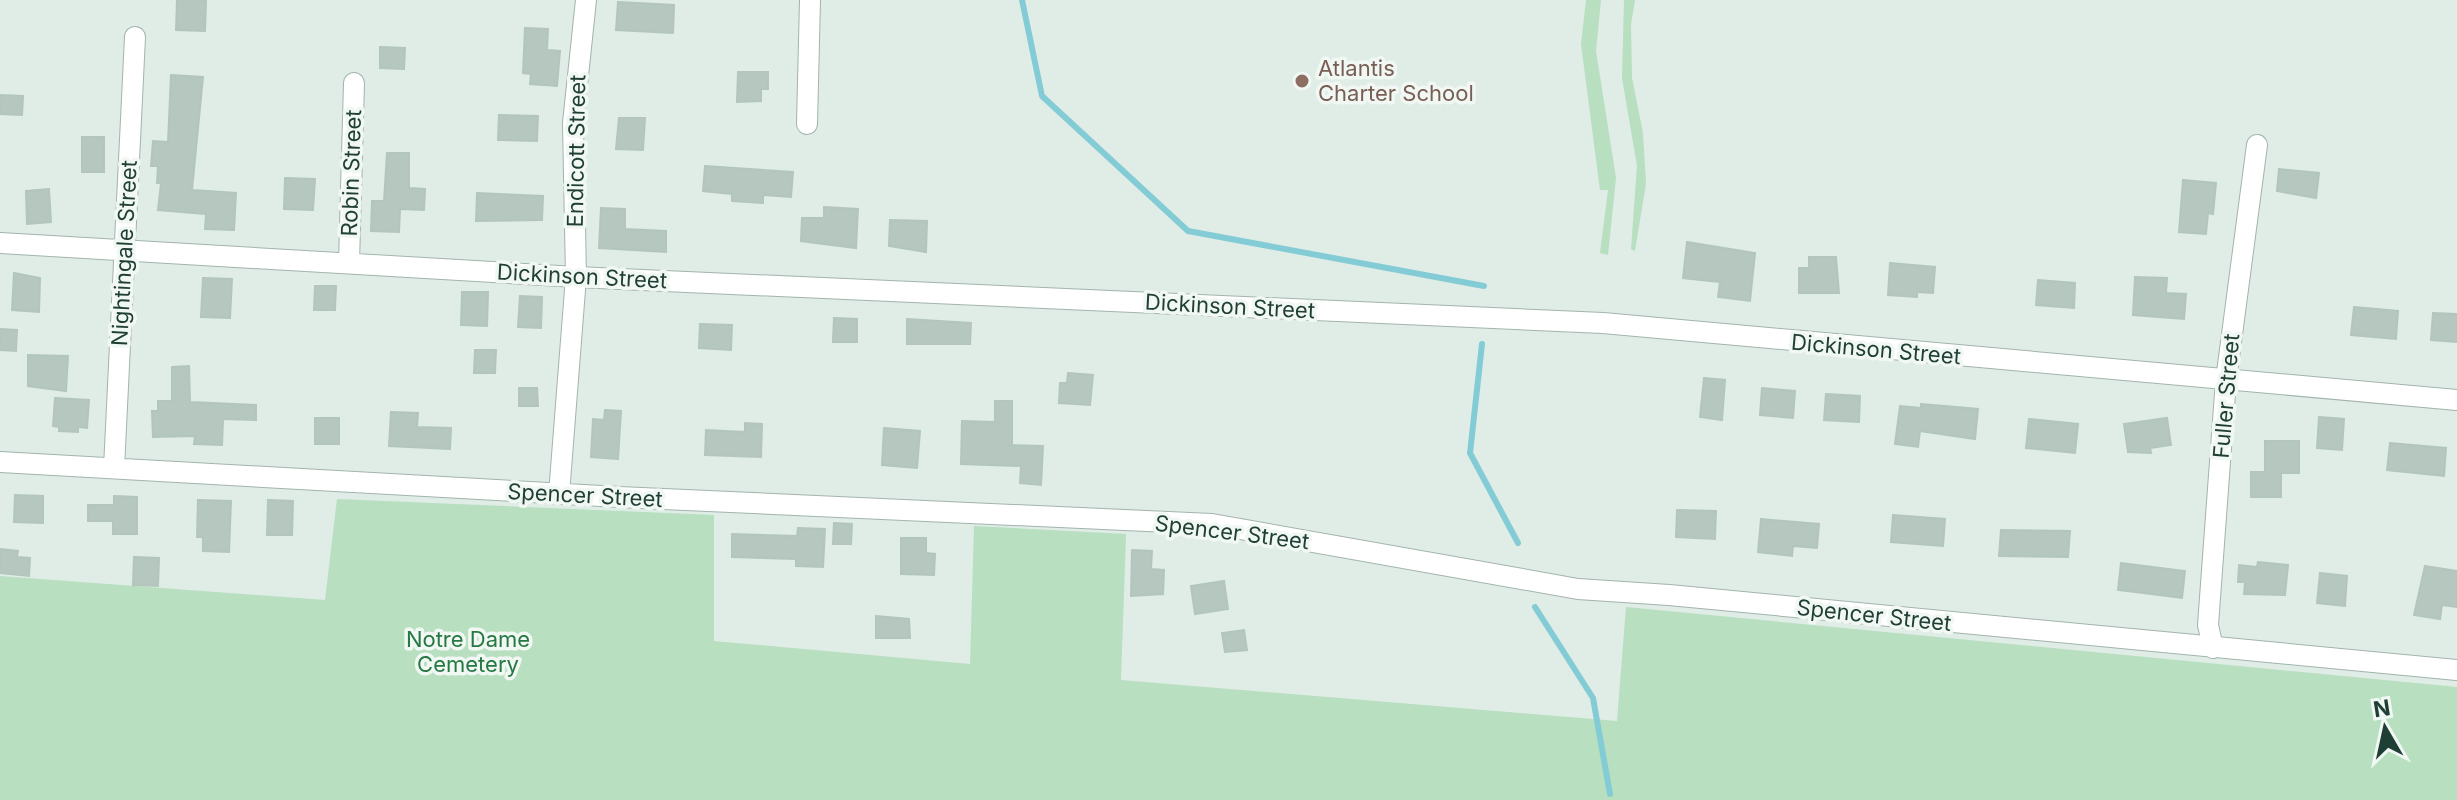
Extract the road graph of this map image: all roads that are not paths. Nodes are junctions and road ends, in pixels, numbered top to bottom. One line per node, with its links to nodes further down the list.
1 (586, 0): 10 (street, Endicott Street)
2 (810, 0): 5 (street)
3 (135, 37): 8 (street, Nightingale Street)
4 (354, 83): 9 (street, Robin Street)
5 (807, 124)
6 (2257, 145): 11 (street, Fuller Street)
7 (0, 243): 8 (street, Dickinson Street)
8 (125, 250): 9 (street, Dickinson Street); 14 (street, Nightingale Street)
9 (349, 263): 10 (street, Dickinson Street)
10 (576, 277): 11 (street, Dickinson Street); 15 (street, Endicott Street)
11 (2226, 380): 12 (street, Dickinson Street); 16 (street, Fuller Street)
12 (2457, 400)
13 (0, 462): 14 (street, Spencer Street)
14 (114, 468): 15 (street, Spencer Street)
15 (559, 494): 16 (street, Spencer Street)
16 (2213, 648): 17 (street, Spencer Street)
17 (2457, 670)

